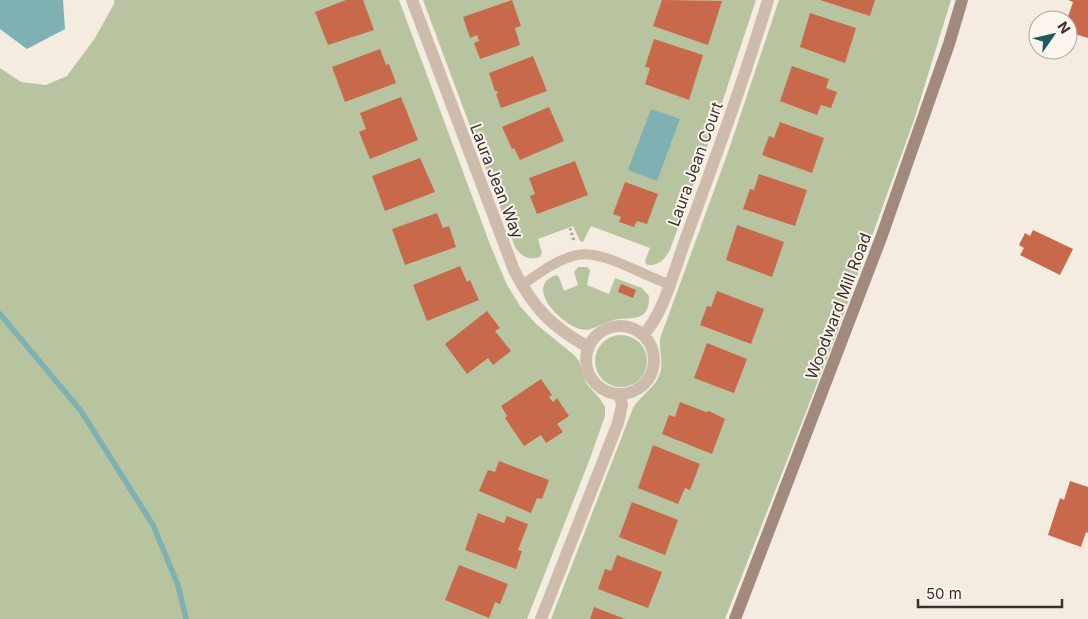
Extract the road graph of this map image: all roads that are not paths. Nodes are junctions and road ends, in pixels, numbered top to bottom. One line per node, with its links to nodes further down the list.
1 (412, 0): 5 (street, Laura Jean Way)
2 (768, 0): 4 (street, Laura Jean Court)
3 (962, 0): 10 (street, Woodward Mill Road)
4 (669, 284): 5 (lane); 6 (street, Laura Jean Court)
5 (522, 285): 7 (street, Laura Jean Way)
6 (642, 335): 7 (street); 8 (street)
7 (588, 347): 8 (street)
8 (620, 394): 9 (street)
9 (541, 619)
10 (735, 619)

